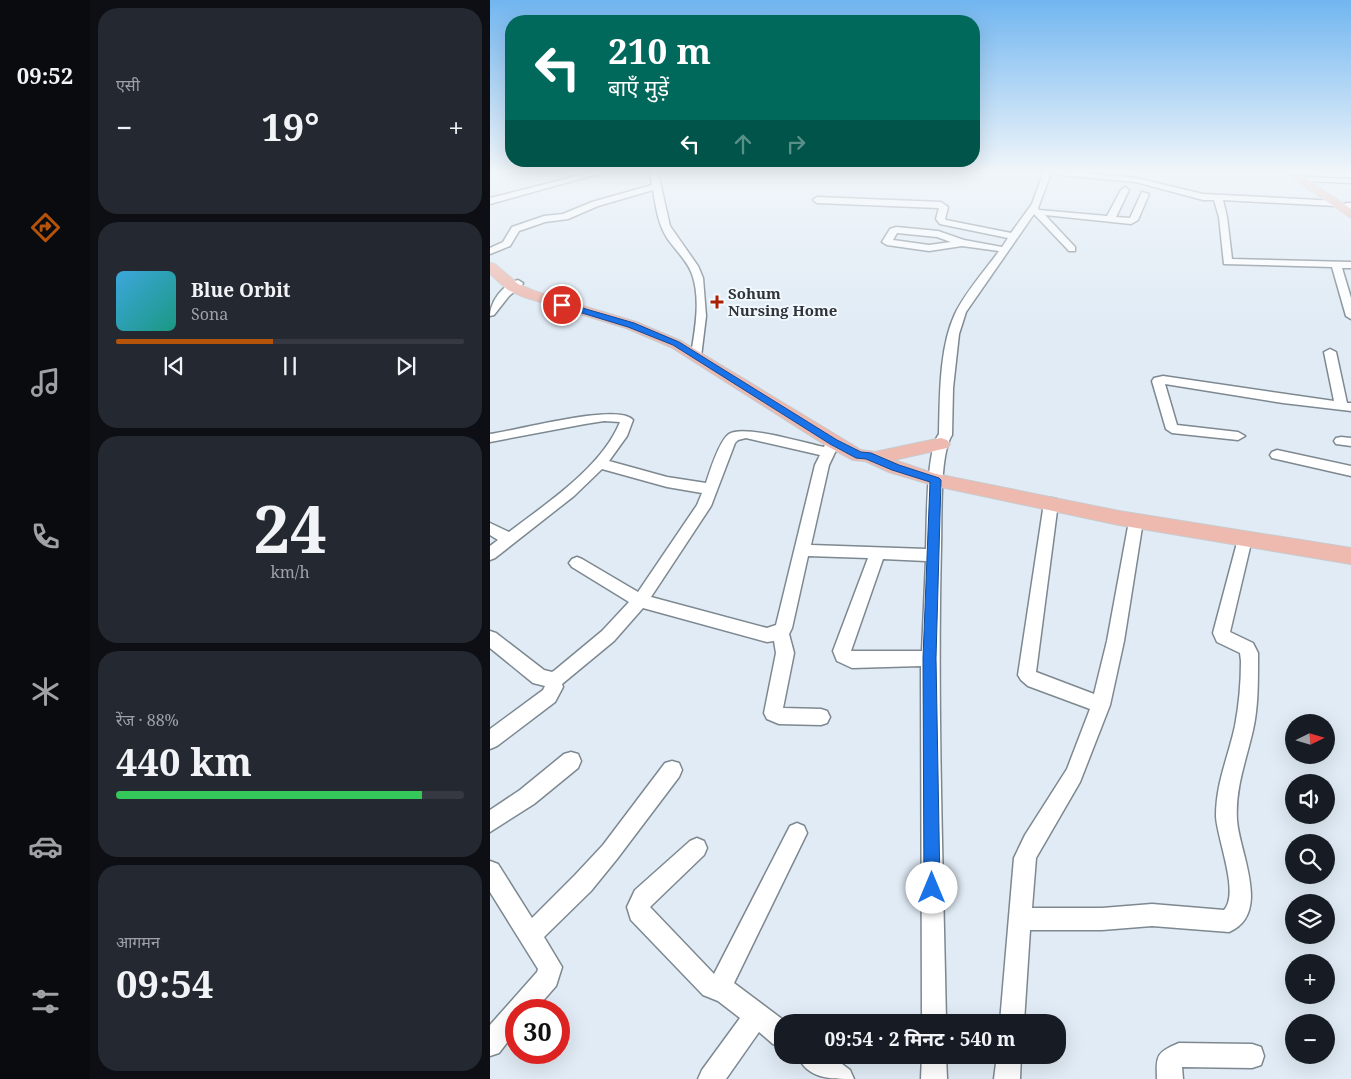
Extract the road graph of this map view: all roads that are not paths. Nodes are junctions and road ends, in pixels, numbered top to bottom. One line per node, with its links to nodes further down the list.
1 (531, 223): 12 (street)
2 (665, 223): 20 (street)
3 (950, 223): 8 (street)
4 (1019, 223): 8 (street)
5 (1022, 223): 8 (street)
6 (1048, 223): 11 (street)
7 (1223, 223): 14 (street)
8 (1011, 235): 10 (street); 25 (street)
9 (962, 243): 9 (street); 10 (street)
10 (998, 248): 25 (street)
11 (1072, 249)
12 (490, 251)
13 (490, 259): 17 (main road)
14 (1336, 265): 15 (street); 19 (street)
15 (1351, 265)
16 (490, 267): 17 (main road)
17 (516, 285): 18 (street); 20 (main road)
18 (490, 313)
19 (1351, 316)
20 (697, 352): 26 (main road); 28 (main road)
21 (1330, 352): 22 (street)
22 (1346, 407): 23 (street)
23 (1238, 436)
24 (490, 438): 29 (street)
25 (941, 442): 28 (main road); 31 (street)
26 (830, 447): 28 (main road); 32 (street); 38 (street)
27 (1277, 455): 30 (street)
28 (870, 457): 31 (main road)
29 (598, 463): 32 (street); 36 (street)
30 (1351, 471)
31 (936, 480): 33 (main road); 41 (street)
32 (711, 489): 44 (street)
33 (1050, 503): 34 (main road); 49 (street)
34 (1136, 521): 37 (main road); 49 (street)
35 (490, 528): 36 (street)
36 (509, 539): 40 (street)
37 (1245, 539): 42 (main road); 58 (street)
38 (802, 550): 39 (street); 45 (street)
39 (878, 553): 41 (street); 47 (street)
40 (490, 554)
41 (933, 555): 47 (street)
42 (1351, 556)
43 (577, 562): 44 (street)
44 (640, 601): 45 (street); 48 (street)
45 (780, 632): 50 (street)
46 (490, 638): 48 (street)
47 (930, 658): 62 (street)
48 (552, 680): 51 (street)
49 (1101, 705): 58 (street)
50 (821, 718)
51 (490, 740)
52 (571, 761): 54 (street)
53 (672, 770): 59 (street)
54 (490, 822)
55 (797, 833): 60 (street)
56 (697, 848): 60 (street)
57 (490, 872): 59 (street)
58 (1021, 918): 63 (street)
59 (530, 936): 61 (street)
60 (723, 988): 64 (street)
61 (529, 999)
62 (934, 1014)
63 (1013, 1014)
64 (757, 1016): 66 (street); 72 (street)
65 (505, 1026): 67 (street)
66 (774, 1029)
67 (490, 1044)
68 (1252, 1056): 76 (street)
69 (822, 1064): 73 (street)
70 (934, 1064): 74 (street)
71 (1008, 1064): 75 (street)
72 (711, 1079)
73 (841, 1079)
74 (934, 1079)
75 (1007, 1079)
76 (1170, 1079)

